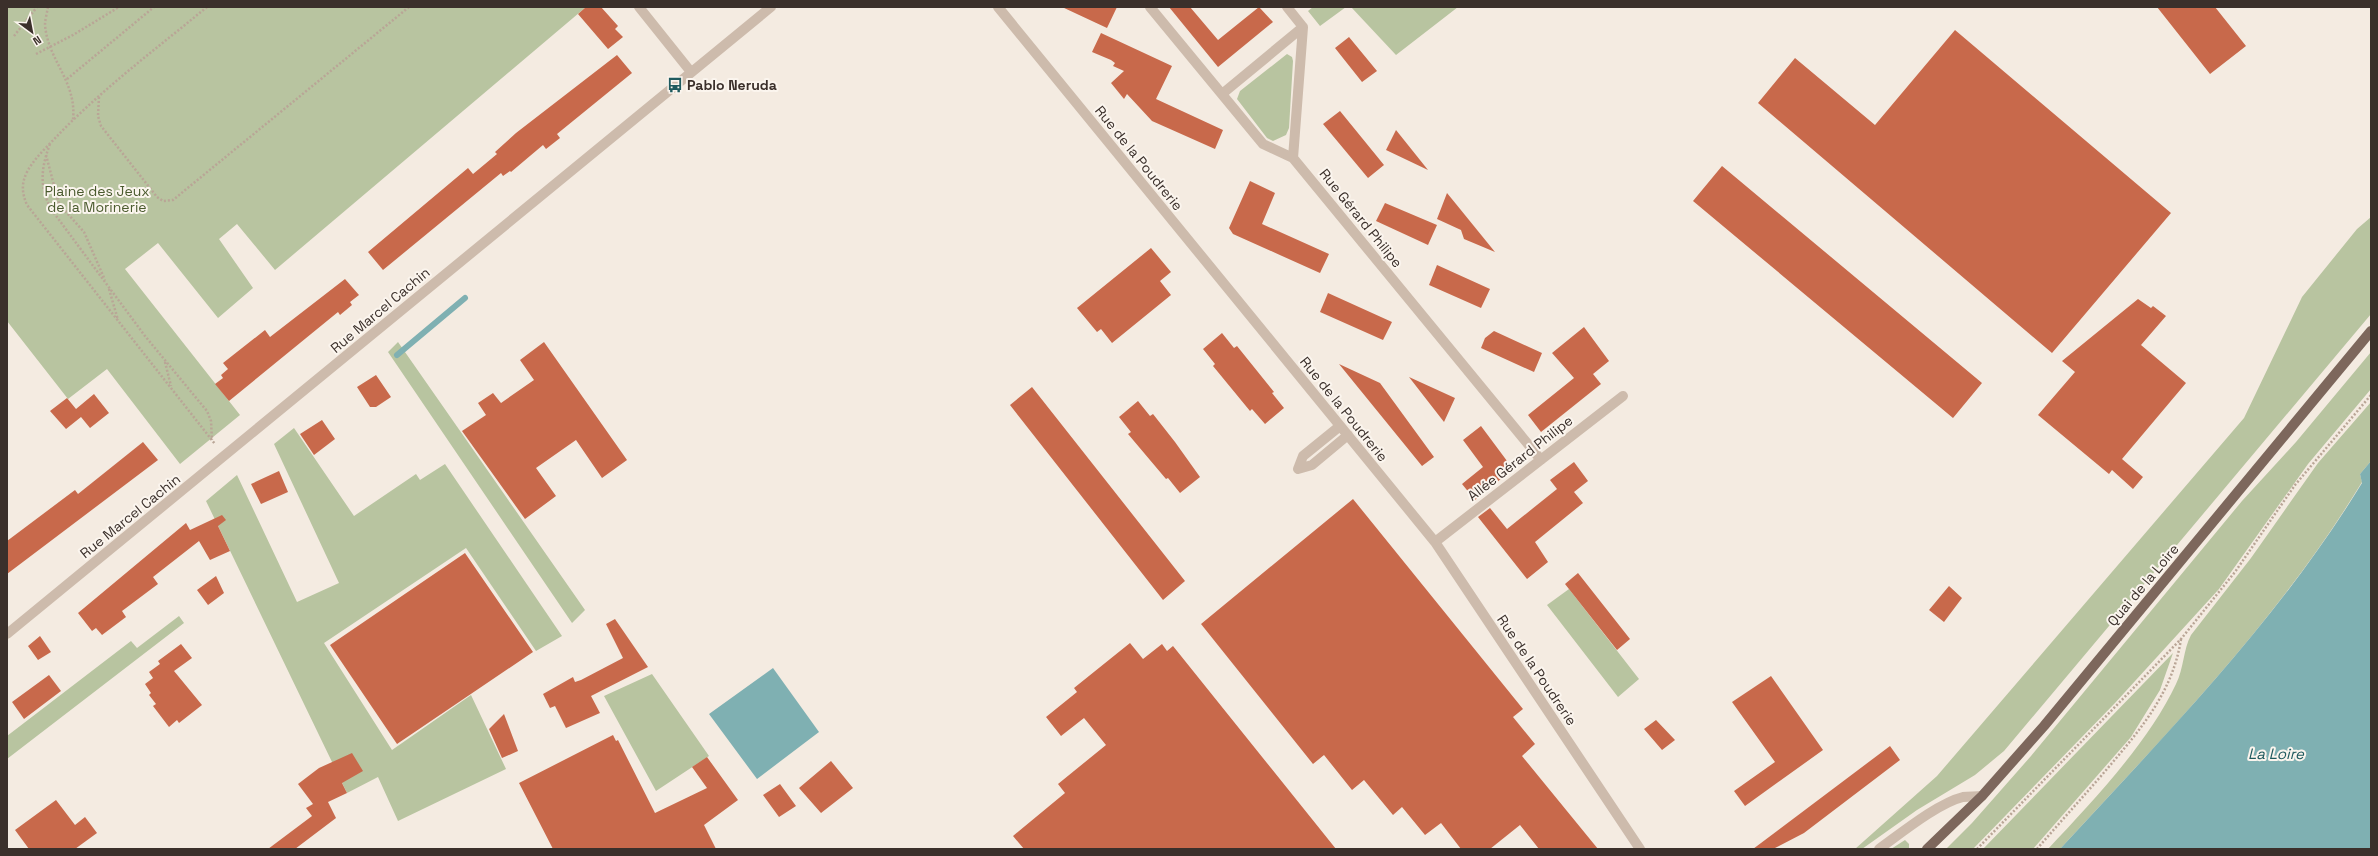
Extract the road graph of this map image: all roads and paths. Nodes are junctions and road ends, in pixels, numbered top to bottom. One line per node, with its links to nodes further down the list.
1 (37, 7): 13 (path)
2 (48, 7): 14 (path)
3 (119, 7): 14 (path)
4 (154, 7): 17 (path)
5 (206, 7): 19 (path)
6 (409, 7): 19 (path)
7 (639, 7): 16 (street)
8 (771, 7): 16 (street, Rue Marcel Cachin)
9 (998, 7): 31 (street, Rue de la Poudrerie)
10 (1150, 7): 18 (street, Rue Gérard Philipe)
11 (1287, 7): 12 (street)
12 (1304, 27): 18 (street); 23 (street)
13 (14, 36)
14 (51, 47): 15 (path); 17 (path)
15 (36, 54)
16 (691, 72): 34 (street, Rue Marcel Cachin)
17 (67, 79): 20 (path)
18 (1222, 94): 23 (street, Rue Gérard Philipe)
19 (99, 96): 20 (path)
20 (72, 121): 21 (path)
21 (51, 142): 22 (path); 25 (path)
22 (46, 154): 24 (path); 24 (path)
23 (1293, 158): 35 (street, Rue Gérard Philipe)
24 (107, 284): 25 (path); 27 (path)
25 (118, 321): 28 (path)
26 (2371, 331): 39 (main road, Quai de la Loire)
27 (165, 362): 28 (path); 33 (path)
28 (171, 388): 33 (path)
29 (2371, 395): 38 (path)
30 (1623, 396): 35 (street, Allée Gérard Philipe)
31 (1340, 426): 32 (street, Rue de la Poudrerie); 32 (street)
32 (1348, 435): 36 (street, Rue de la Poudrerie)
33 (212, 440): 34 (path)
34 (225, 457): 37 (street, Rue Marcel Cachin)
35 (1541, 460): 36 (street, Allée Gérard Philipe)
36 (1435, 542): 40 (street, Rue de la Poudrerie)
37 (7, 634)
38 (2181, 639): 43 (path); 44 (path)
39 (1982, 796): 41 (street); 42 (main road, Quai de la Loire)
40 (1640, 849)
41 (1878, 849)
42 (1927, 849)
43 (1977, 849)
44 (2037, 849)

